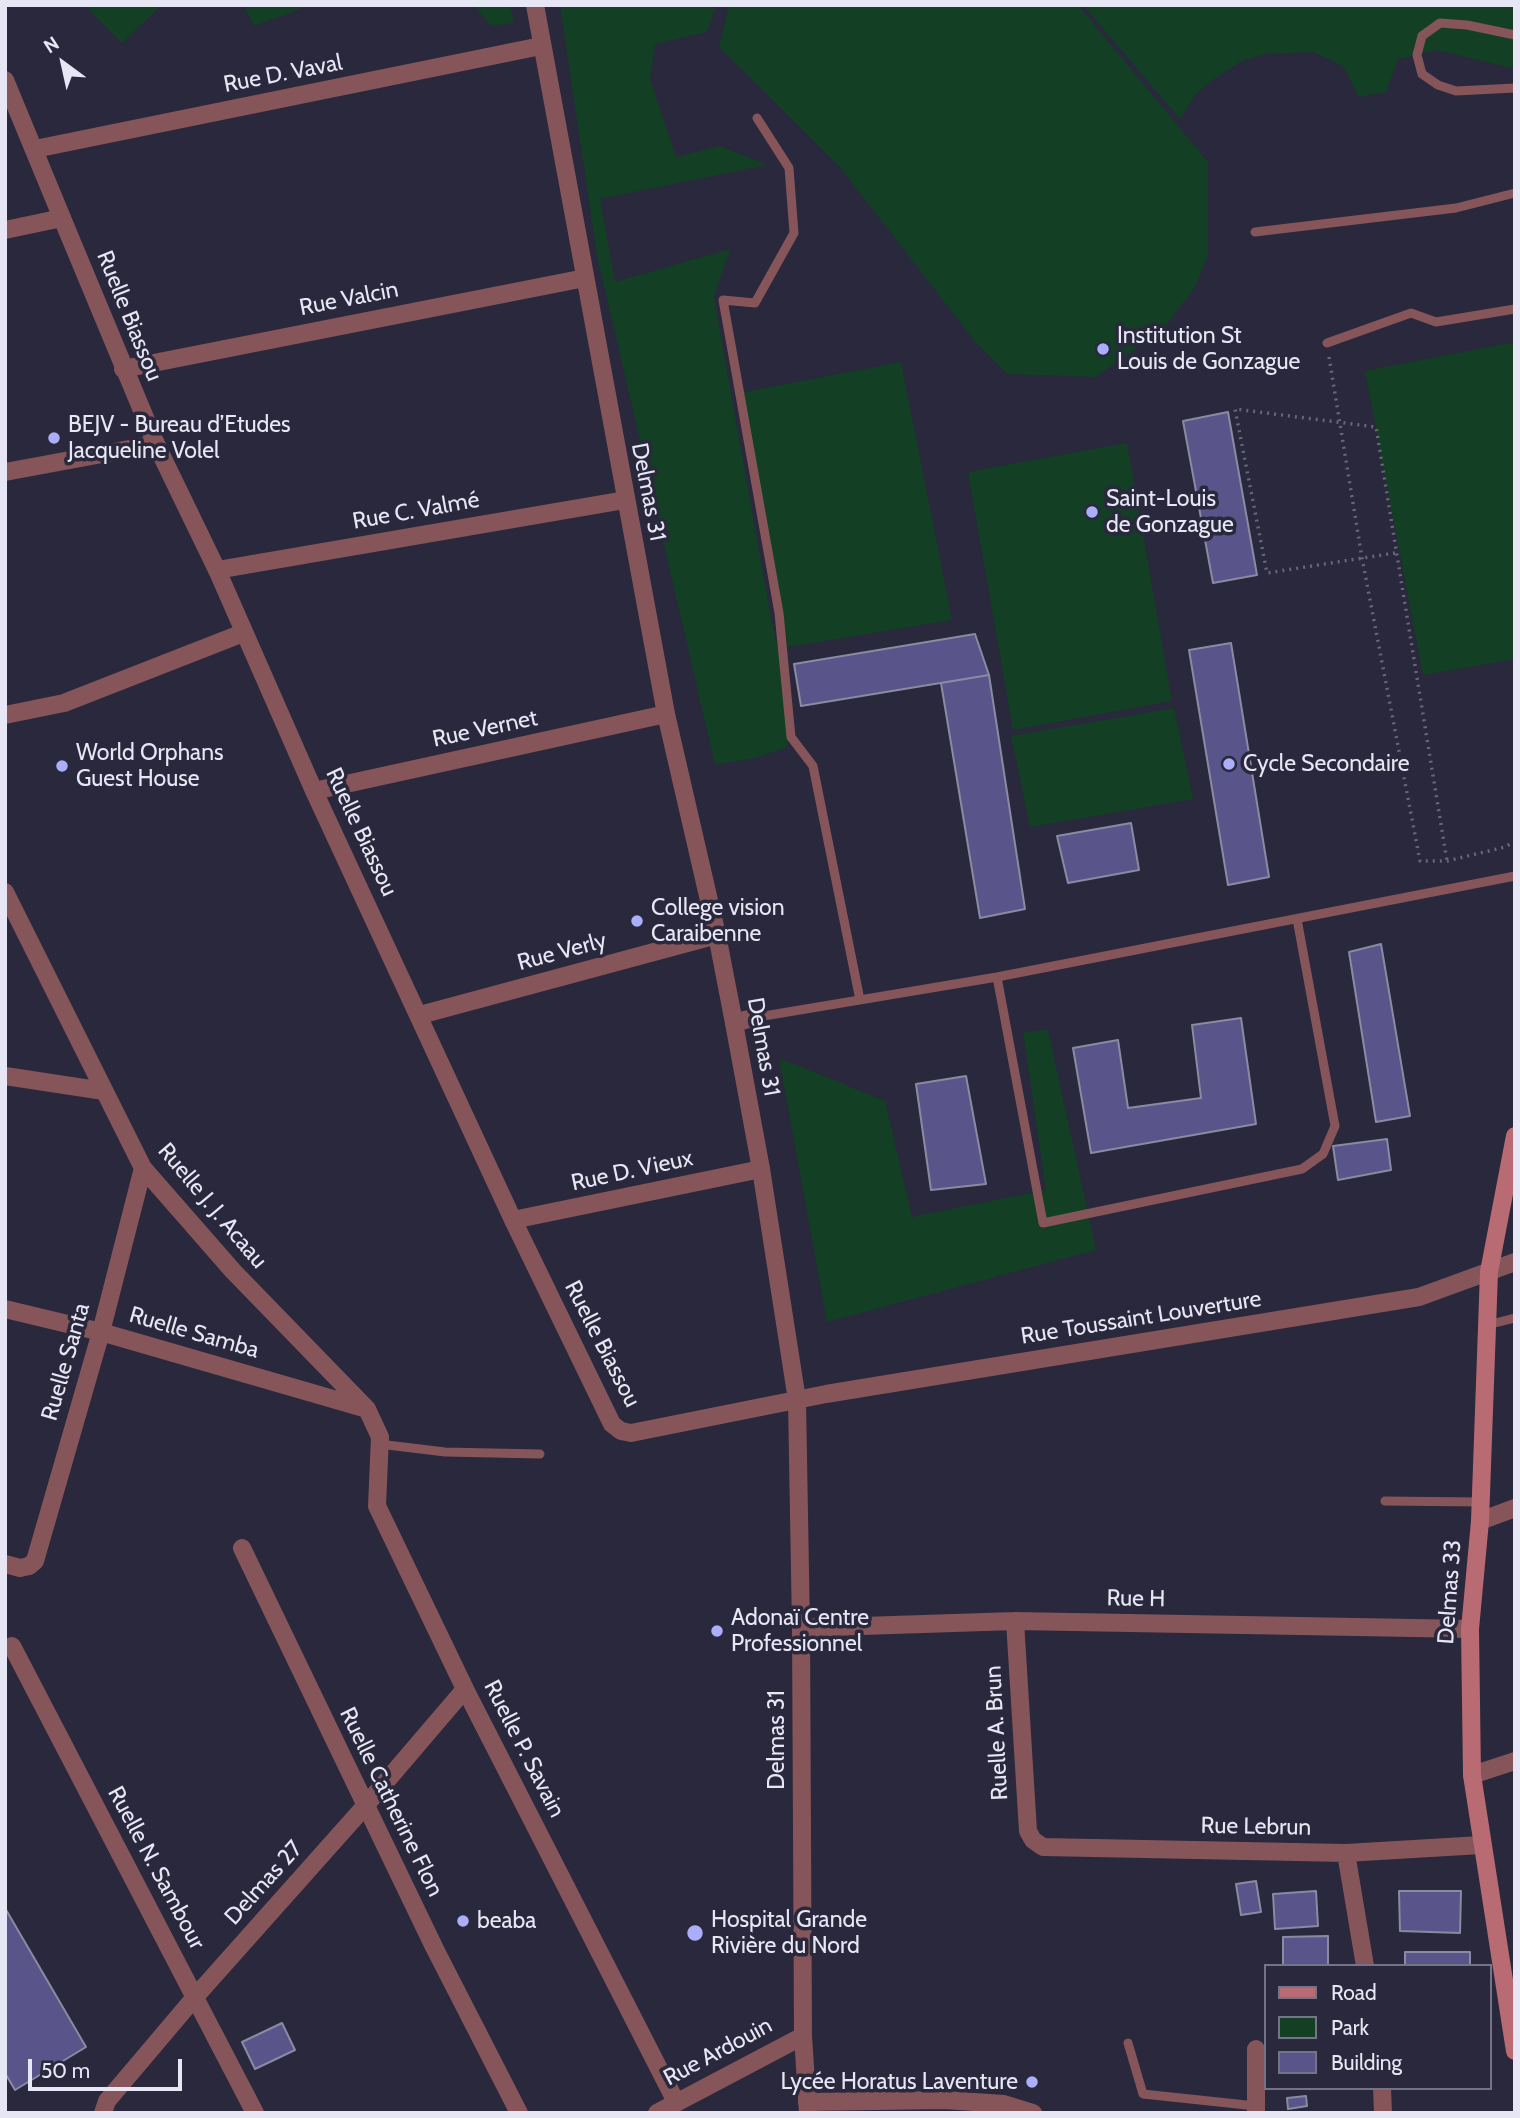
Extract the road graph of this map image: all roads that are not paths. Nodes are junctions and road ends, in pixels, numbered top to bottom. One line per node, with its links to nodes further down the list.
1 (535, 5): 3 (street, Delmas 31)
2 (1515, 35): 5 (lane)
3 (541, 46): 7 (street, Rue D. Vaval); 12 (street, Delmas 31)
4 (5, 79): 7 (street, Ruelle Biassou)
5 (1515, 88)
6 (757, 118): 29 (lane)
7 (35, 149): 9 (street, Ruelle Biassou)
8 (1515, 193): 11 (lane)
9 (62, 218): 10 (street); 15 (street, Ruelle Biassou)
10 (5, 230)
11 (1255, 232)
12 (585, 278): 15 (street, Rue Valcin); 18 (street, Delmas 31)
13 (1515, 309): 14 (lane)
14 (1327, 343)
15 (124, 369): 16 (street, Ruelle Biassou)
16 (156, 444): 17 (street); 19 (street, Ruelle Biassou)
17 (5, 472)
18 (625, 500): 19 (street, Rue C. Valmé); 21 (street, Delmas 31)
19 (217, 570): 20 (street, Ruelle Biassou)
20 (243, 633): 22 (street); 23 (street, Ruelle Biassou)
21 (666, 714): 23 (street, Rue Vernet); 27 (street, Delmas 31)
22 (5, 715)
23 (314, 791): 30 (street, Ruelle Biassou)
24 (1515, 876): 26 (lane)
25 (5, 892): 33 (street, Ruelle J. J. Acaau)
26 (1297, 919): 28 (lane); 28 (lane)
27 (717, 935): 30 (street, Rue Verly); 31 (street, Delmas 31)
28 (997, 976): 29 (lane)
29 (860, 1000): 31 (lane)
30 (420, 1015): 37 (street, Ruelle Biassou)
31 (743, 1021): 36 (street, Delmas 31)
32 (5, 1076): 33 (street)
33 (104, 1091): 35 (street, Ruelle J. J. Acaau)
34 (1515, 1136): 39 (main road, Delmas 33)
35 (143, 1168): 43 (street, Ruelle Santa); 45 (street, Ruelle J. J. Acaau)
36 (761, 1169): 37 (street, Rue D. Vieux); 44 (street, Delmas 31)
37 (513, 1220): 44 (street, Ruelle Biassou)
38 (1515, 1262): 39 (street, Rue Toussaint Louverture)
39 (1489, 1272): 42 (main road, Delmas 33); 44 (street, Rue Toussaint Louverture)
40 (5, 1309): 43 (street, Ruelle Samba)
41 (1515, 1318): 42 (lane)
42 (1487, 1325): 49 (main road, Delmas 33)
43 (101, 1332): 45 (street, Ruelle Samba); 53 (street, Ruelle Santa)
44 (797, 1400): 55 (street, Delmas 31)
45 (367, 1409): 46 (street, Ruelle P. Savain)
46 (379, 1444): 47 (lane); 58 (street, Ruelle P. Savain)
47 (540, 1454)
48 (1385, 1501): 49 (lane)
49 (1480, 1502): 51 (main road, Delmas 33)
50 (1515, 1508): 51 (street)
51 (1480, 1521): 56 (main road, Delmas 33)
52 (242, 1548): 61 (street, Ruelle Catherine Flon)
53 (5, 1564)
54 (1015, 1621): 55 (street, Rue H); 56 (street, Rue H); 62 (street, Ruelle A. Brun)
55 (801, 1628): 67 (street, Delmas 31)
56 (1470, 1629): 60 (main road, Delmas 33)
57 (12, 1646): 66 (street, Ruelle N. Sambour)
58 (466, 1689): 61 (street, Delmas 27); 72 (street, Ruelle P. Savain)
59 (1515, 1760): 60 (street)
60 (1472, 1775): 63 (main road, Delmas 33)
61 (366, 1805): 66 (street, Delmas 27); 77 (street, Ruelle Catherine Flon)
62 (1032, 1840): 64 (street, Rue Lebrun)
63 (1481, 1845): 64 (street, Rue Lebrun); 70 (main road, Delmas 33)
64 (1346, 1853): 65 (street)
65 (1365, 1964)
66 (195, 1997): 75 (street, Delmas 27); 76 (street, Ruelle N. Sambour)
67 (803, 2036): 72 (street, Rue Ardouin); 73 (street, Delmas 31)
68 (1128, 2043): 74 (lane)
69 (1256, 2049): 74 (street)
70 (1515, 2050)
71 (1382, 2090): 80 (street)
72 (676, 2102): 78 (street, Rue Ardouin)
73 (807, 2107): 79 (street)
74 (1256, 2109)
75 (103, 2113)
76 (255, 2113)
77 (519, 2113)
78 (657, 2113)
79 (1033, 2113)
80 (1383, 2113)

